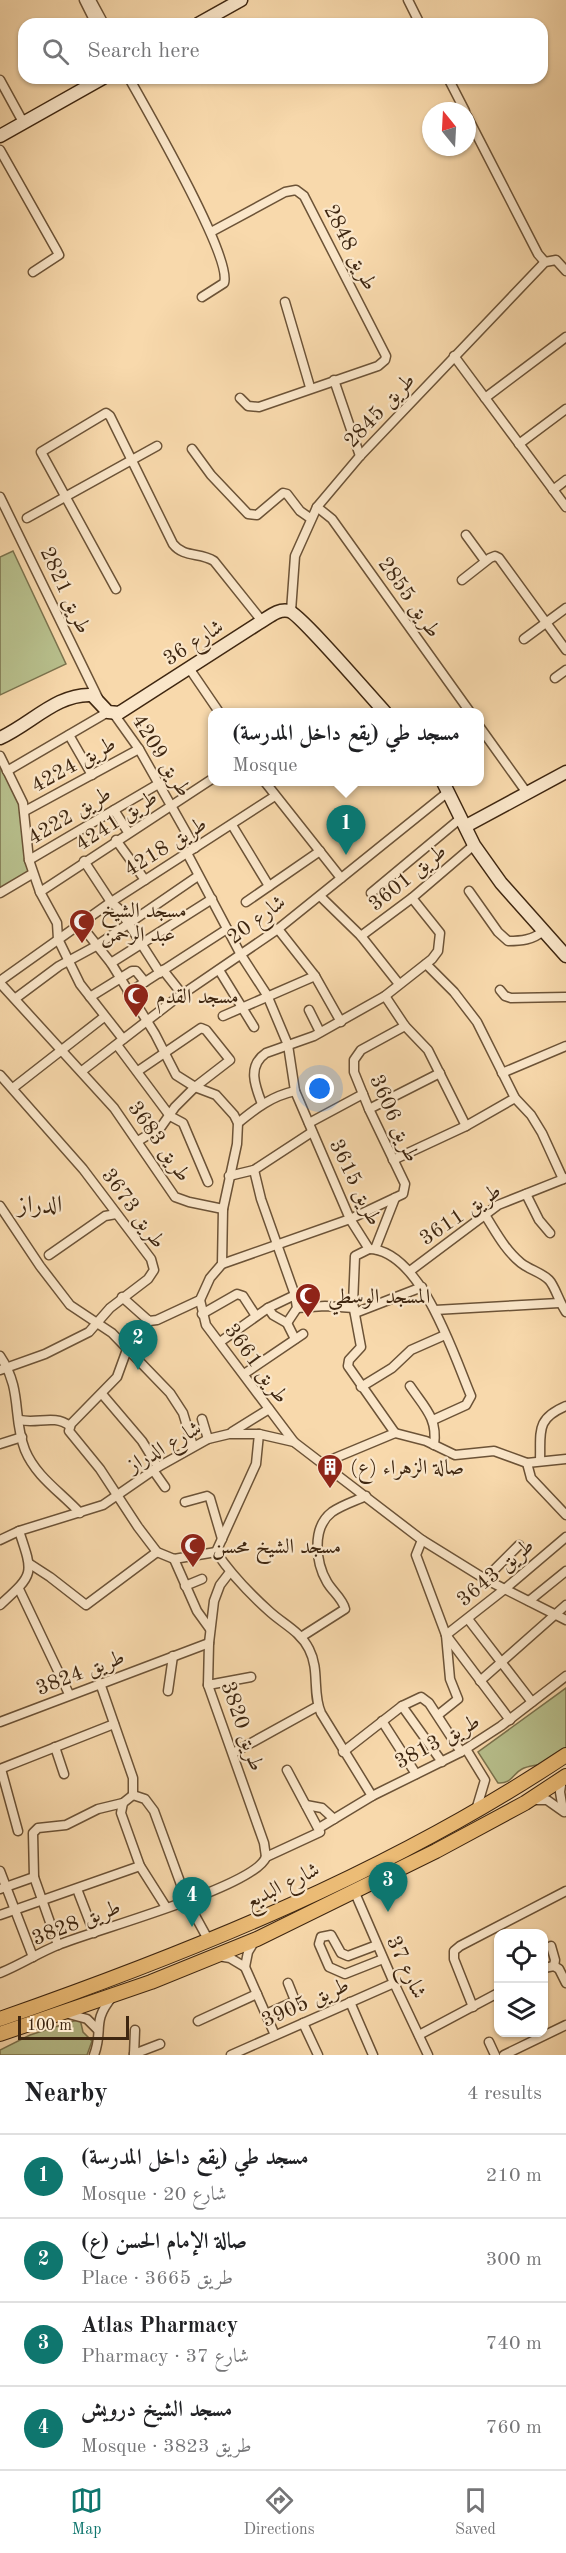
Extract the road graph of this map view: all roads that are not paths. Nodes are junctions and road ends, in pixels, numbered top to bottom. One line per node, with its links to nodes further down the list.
1 (84, 0): 5 (street)
2 (91, 0): 6 (street)
3 (408, 0): 8 (street)
4 (238, 1): 7 (street)
5 (96, 18)
6 (97, 18)
7 (208, 18)
8 (417, 18)
9 (0, 80): 14 (street)
10 (93, 84): 14 (street)
11 (132, 84): 18 (street)
12 (451, 84): 13 (street)
13 (460, 102)
14 (23, 122): 16 (street)
15 (476, 133): 19 (street)
16 (0, 135)
17 (0, 150): 21 (street)
18 (210, 232): 22 (street); 26 (street, طريق 2848)
19 (545, 262): 20 (street); 25 (street, طريق 2845)
20 (564, 268)
21 (33, 272)
22 (202, 297)
23 (285, 302): 27 (street)
24 (566, 337): 29 (street)
25 (454, 356): 29 (street); 34 (street, طريق 2845)
26 (334, 380): 27 (street, طريق 2848); 34 (street)
27 (310, 387): 28 (street, طريق 2848)
28 (240, 398)
29 (485, 398): 31 (street)
30 (566, 409): 31 (street)
31 (519, 444): 37 (street)
32 (157, 446): 35 (street)
33 (192, 449): 43 (street)
34 (360, 456): 40 (street, طريق 2845)
35 (131, 460): 39 (street); 39 (street); 50 (street)
36 (566, 480): 37 (street)
37 (553, 490): 41 (street)
38 (0, 497): 57 (street, طريق 2821)
39 (64, 498): 42 (street); 47 (street)
40 (317, 507): 43 (street, طريق 2845); 60 (street, طريق 2855)
41 (566, 507)
42 (27, 518)
43 (310, 518): 49 (street, طريق 2845)
44 (466, 535): 45 (street)
45 (485, 561): 46 (street); 51 (street)
46 (462, 580)
47 (116, 589)
48 (566, 608): 51 (street)
49 (291, 611): 50 (street, شارع 36); 59 (street)
50 (262, 621): 54 (street, شارع 36)
51 (546, 623): 52 (street); 53 (street)
52 (524, 639)
53 (566, 650)
54 (189, 668): 58 (street); 61 (street, شارع 36)
55 (566, 670): 56 (street)
56 (555, 678)
57 (98, 699): 61 (street); 64 (street)
58 (216, 708)
59 (381, 708)
60 (467, 708)
61 (111, 713): 63 (street); 65 (street, طريق 4209)
62 (484, 732): 74 (street)
63 (69, 735): 67 (street); 69 (street)
64 (0, 738)
65 (139, 749): 69 (street, طريق 4224); 71 (street, طريق 4209)
66 (0, 756): 67 (street)
67 (7, 771): 77 (street)
68 (566, 772): 74 (street)
69 (92, 775): 77 (street, طريق 4224)
70 (208, 782): 76 (street, طريق 4241)
71 (160, 783): 76 (street, طريق 4209); 78 (street, طريق 4222)
72 (268, 786): 75 (street)
73 (446, 787): 79 (street); 91 (street, شارع 20)
74 (527, 793): 79 (street)
75 (275, 796): 80 (street, طريق 4218); 85 (street)
76 (172, 805): 81 (street, طريق 4241); 84 (street, طريق 4209)
77 (25, 810): 87 (street)
78 (114, 810): 81 (street); 87 (street, طريق 4222)
79 (463, 822): 83 (street); 97 (street)
80 (232, 825): 84 (street, طريق 4218); 93 (street, طريق 4218)
81 (128, 832): 82 (street, طريق 4241)
82 (116, 840): 88 (street, طريق 4241); 92 (street)
83 (474, 845): 99 (street, طريق 3601); 107 (street)
84 (195, 848): 86 (street, طريق 4218)
85 (320, 851): 91 (street); 93 (street)
86 (187, 853): 90 (street); 92 (street, طريق 4218)
87 (28, 860): 89 (street)
88 (84, 861): 95 (street, طريق 4241); 101 (street)
89 (32, 874): 95 (street); 96 (street)
90 (198, 876): 100 (street); 104 (street)
91 (341, 878): 98 (street, شارع 20)
92 (144, 880): 101 (street, طريق 4218)
93 (268, 886): 102 (street)
94 (469, 891): 107 (street)
95 (40, 892): 109 (street)
96 (0, 893)
97 (371, 893)
98 (320, 896): 106 (street, شارع 20); 108 (street, طريق 3601)
99 (412, 898): 108 (street, طريق 3601); 116 (street)
100 (212, 899): 105 (street); 110 (street)
101 (111, 902): 103 (street, طريق 4218); 104 (street)
102 (246, 902)
103 (80, 924): 109 (street, طريق 4218); 111 (street)
104 (128, 924): 110 (street); 111 (street)
105 (228, 929): 112 (street); 118 (street)
106 (278, 929): 112 (street, شارع 20); 119 (street)
107 (543, 931): 113 (street)
108 (361, 936): 123 (street, طريق 3601)
109 (58, 939): 114 (street); 121 (street, طريق 4218)
110 (141, 943): 115 (street); 118 (street)
111 (96, 946): 114 (street); 115 (street)
112 (241, 955): 117 (street, شارع 20); 127 (street, طريق 3615)
113 (566, 956)
114 (69, 961): 129 (street); 131 (street)
115 (111, 963): 120 (street)
116 (426, 964): 123 (street); 149 (street)
117 (219, 970): 126 (street, شارع 20); 132 (street)
118 (162, 972): 122 (street); 126 (street)
119 (315, 976): 127 (street); 137 (street)
120 (119, 978): 122 (street); 125 (street); 129 (street)
121 (0, 982): 131 (street, طريق 3683)
122 (145, 982): 125 (street)
123 (399, 984): 128 (street)
124 (500, 990): 130 (street)
125 (128, 993): 136 (street)
126 (182, 994): 136 (street, شارع 20)
127 (267, 995): 132 (street); 142 (street, طريق 3615)
128 (385, 996): 137 (street); 138 (street)
129 (90, 997): 135 (street)
130 (566, 997)
131 (16, 998): 144 (street, طريق 3683)
132 (241, 1007): 134 (street); 139 (street)
133 (309, 1010): 140 (street)
134 (223, 1016)
135 (104, 1017): 141 (street); 144 (street)
136 (147, 1021): 141 (street, شارع 20); 145 (street)
137 (340, 1022): 140 (street)
138 (405, 1026): 148 (street); 154 (street, طريق 3606)
139 (254, 1027)
140 (320, 1032): 142 (street)
141 (120, 1042): 146 (street, شارع 20); 147 (street)
142 (288, 1045): 153 (street, طريق 3615); 156 (street)
143 (566, 1046): 149 (street)
144 (60, 1050): 146 (street, طريق 3683); 152 (street)
145 (165, 1052): 147 (street); 151 (street); 151 (street)
146 (82, 1071): 163 (street, طريق 3683)
147 (138, 1071): 158 (street)
148 (440, 1073): 157 (street); 161 (street)
149 (502, 1073): 155 (street)
150 (0, 1075): 152 (street, طريق 3673)
151 (195, 1087): 158 (street); 159 (street)
152 (13, 1088): 173 (street, طريق 3673)
153 (295, 1091): 156 (street); 160 (street, طريق 3615)
154 (363, 1094): 157 (street, طريق 3606); 160 (street)
155 (515, 1098): 161 (street); 167 (street)
156 (262, 1104): 159 (street)
157 (369, 1109): 164 (street, طريق 3606)
158 (170, 1116): 163 (street); 168 (street)
159 (238, 1123): 166 (street)
160 (309, 1123): 162 (street, طريق 3615)
161 (466, 1126): 164 (street)
162 (312, 1132): 165 (street); 175 (street, طريق 3615)
163 (138, 1141): 172 (street, طريق 3683)
164 (393, 1160): 170 (street, طريق 3606)
165 (254, 1170): 166 (street); 177 (street)
166 (229, 1176): 172 (street)
167 (565, 1178): 169 (street, طريق 3611)
168 (208, 1182)
169 (526, 1194): 174 (street, طريق 3611); 176 (street)
170 (395, 1198): 175 (street); 178 (street)
171 (0, 1206): 194 (street)
172 (223, 1209): 180 (street)
173 (116, 1214): 179 (street); 184 (street, طريق 3673)
174 (485, 1215): 181 (street, طريق 3611); 188 (street)
175 (350, 1219): 177 (street); 178 (street, طريق 3615)
176 (550, 1233)
177 (276, 1243): 180 (street); 183 (street)
178 (372, 1249): 181 (street, طريق 3615); 190 (street)
179 (49, 1255)
180 (222, 1264): 185 (street)
181 (410, 1271): 182 (street, طريق 3615)
182 (422, 1287): 189 (street, طريق 3615); 190 (street)
183 (295, 1295): 186 (street); 187 (street)
184 (122, 1297): 193 (street); 194 (street, طريق 3673)
185 (200, 1300): 191 (street, طريق 3661); 193 (street)
186 (268, 1308): 192 (street); 195 (street)
187 (297, 1308): 190 (street); 195 (street)
188 (564, 1308): 189 (street)
189 (435, 1310): 196 (street, طريق 3615)
190 (355, 1311): 203 (street)
191 (202, 1314): 192 (street); 197 (street, طريق 3661)
192 (256, 1316): 197 (street)
193 (149, 1321): 198 (street)
194 (98, 1323): 198 (street); 200 (street, طريق 3673)
195 (287, 1323): 201 (street)
196 (445, 1335): 203 (street); 209 (street, طريق 3615)
197 (220, 1342): 201 (street, طريق 3661)
198 (128, 1348): 204 (street); 219 (street)
199 (0, 1356): 200 (street)
200 (4, 1368): 208 (street)
201 (244, 1374): 206 (street, طريق 3661)
202 (410, 1386): 209 (street)
203 (361, 1387): 211 (street)
204 (102, 1394): 210 (street); 224 (street)
205 (566, 1406): 221 (street)
206 (268, 1409): 212 (street); 216 (street, طريق 3661)
207 (202, 1419): 215 (street)
208 (20, 1420): 210 (street); 214 (street)
209 (433, 1420): 218 (street)
210 (69, 1427): 226 (street)
211 (395, 1433): 218 (street); 222 (street)
212 (229, 1434): 213 (street, شارع الدراز); 215 (street, شارع الدراز)
213 (259, 1434): 216 (street, شارع الدراز); 233 (street)
214 (22, 1437): 217 (street); 229 (street)
215 (207, 1439): 219 (street, شارع الدراز)
216 (294, 1442): 222 (street, شارع الدراز)
217 (0, 1444)
218 (434, 1445): 223 (street)
219 (193, 1446): 224 (street, شارع الدراز)
220 (566, 1459): 221 (street)
221 (540, 1461): 223 (street)
222 (323, 1463): 227 (street, شارع الدراز)
223 (526, 1463): 230 (street)
224 (155, 1468): 225 (street); 226 (street, شارع الدراز)
225 (165, 1487)
226 (117, 1496): 229 (street, شارع الدراز); 237 (street)
227 (366, 1496): 235 (street, شارع الدراز); 256 (street)
228 (185, 1502): 233 (street)
229 (81, 1513): 231 (street, شارع الدراز)
230 (566, 1515)
231 (19, 1531): 234 (street, شارع الدراز); 240 (street)
232 (566, 1536): 246 (street, طريق 3643)
233 (222, 1539): 238 (street)
234 (0, 1540)
235 (422, 1540): 244 (street, شارع الدراز); 255 (street)
236 (519, 1545): 244 (street)
237 (157, 1552): 239 (street); 240 (street)
238 (216, 1552): 239 (street); 242 (street)
239 (174, 1558): 245 (street)
240 (30, 1564): 247 (street)
241 (566, 1571): 248 (street)
242 (230, 1572): 254 (street, طريق 3820); 256 (street)
243 (202, 1579): 245 (street)
244 (485, 1579): 246 (street, شارع الدراز)
245 (185, 1586): 254 (street)
246 (506, 1588): 248 (street, شارع الدراز); 252 (street, طريق 3643)
247 (19, 1589): 249 (street); 266 (street)
248 (529, 1601): 251 (street, شارع الدراز)
249 (0, 1605)
250 (566, 1605): 251 (street)
251 (556, 1615): 253 (street, شارع الدراز); 259 (street)
252 (468, 1618): 255 (street, طريق 3643); 259 (street)
253 (566, 1622)
254 (210, 1629): 257 (street, طريق 3820)
255 (446, 1635): 262 (street); 270 (street)
256 (301, 1637): 268 (street)
257 (209, 1643): 258 (street, طريق 3824); 264 (street, طريق 3820)
258 (173, 1656): 263 (street, طريق 3824); 265 (street)
259 (502, 1662): 262 (street); 267 (street)
260 (566, 1676): 267 (street, طريق 3813)
261 (251, 1677): 264 (street)
262 (480, 1681): 271 (street)
263 (100, 1683): 266 (street, طريق 3824); 274 (street)
264 (208, 1685): 278 (street, طريق 3820)
265 (168, 1691)
266 (69, 1694): 273 (street, طريق 3824)
267 (532, 1702): 271 (street, طريق 3813)
268 (318, 1706): 277 (street); 278 (street)
269 (402, 1706): 270 (street); 272 (street); 280 (street)
270 (438, 1715): 276 (street)
271 (510, 1720): 276 (street, طريق 3813)
272 (382, 1721): 277 (street); 283 (street)
273 (0, 1722)
274 (114, 1724): 275 (street); 286 (street)
275 (54, 1747): 281 (street); 284 (street)
276 (464, 1751): 280 (street, طريق 3813); 291 (street)
277 (343, 1752): 287 (street)
278 (233, 1753): 296 (street, طريق 3820)
279 (566, 1755): 291 (main road, شارع البديع)
280 (442, 1762): 283 (street, طريق 3813)
281 (1, 1769): 295 (street)
282 (287, 1770): 290 (street)
283 (417, 1773): 287 (street, طريق 3813)
284 (64, 1774)
285 (564, 1777): 289 (main road, شارع البديع); 292 (street)
286 (134, 1795): 288 (street); 305 (street)
287 (372, 1796): 293 (street, طريق 3813)
288 (123, 1803): 297 (street); 299 (street)
289 (525, 1803): 292 (street); 303 (main road, شارع البديع)
290 (306, 1805): 293 (street); 294 (street)
291 (476, 1810): 311 (main road, شارع البديع)
292 (565, 1814)
293 (334, 1819): 294 (street, طريق 3813)
294 (319, 1828): 296 (street, طريق 3813)
295 (18, 1831)
296 (266, 1857): 305 (street, طريق 3828)
297 (140, 1866): 301 (street); 306 (street)
298 (0, 1870): 300 (street)
299 (34, 1877): 300 (street); 304 (street)
300 (3, 1888): 307 (street)
301 (77, 1889): 304 (street); 309 (street)
302 (566, 1890): 329 (street)
303 (355, 1893): 310 (main road, شارع البديع); 313 (street, شارع 37)
304 (42, 1900): 307 (street); 312 (street)
305 (187, 1901): 306 (street, طريق 3828); 311 (street)
306 (166, 1907): 309 (street, طريق 3828)
307 (15, 1910): 308 (street); 316 (street)
308 (0, 1916)
309 (94, 1933): 312 (street, طريق 3828)
310 (256, 1939): 315 (main road, شارع البديع); 319 (street)
311 (209, 1941): 332 (main road, شارع البديع)
312 (58, 1945): 316 (street, طريق 3828)
313 (377, 1945): 317 (street, شارع 37); 317 (street)
314 (551, 1946): 318 (street)
315 (218, 1956): 319 (street); 325 (main road, شارع البديع)
316 (33, 1957): 321 (street, طريق 3828)
317 (383, 1959): 323 (street, شارع 37)
318 (554, 1966): 320 (street); 324 (street)
319 (245, 1967): 326 (street)
320 (548, 1967)
321 (0, 1972)
322 (288, 1983): 331 (street)
323 (394, 1983): 328 (street, طريق 3905); 340 (street, شارع 37)
324 (566, 1983)
325 (115, 1994): 330 (main road, شارع البديع); 337 (street)
326 (257, 1994): 331 (street); 333 (street)
327 (494, 1995): 329 (street)
328 (350, 2002): 334 (street, طريق 3905); 347 (street)
329 (473, 2007): 340 (street)
330 (61, 2012): 337 (street); 338 (main road, شارع البديع)
331 (266, 2014): 339 (street)
332 (0, 2019)
333 (198, 2021)
334 (303, 2023): 339 (street, طريق 3905); 346 (street)
335 (566, 2025): 350 (street)
336 (135, 2030): 343 (street)
337 (98, 2031): 344 (street)
338 (0, 2034)
339 (275, 2035): 345 (street, طريق 3905)
340 (419, 2035): 348 (street, شارع 37)
341 (489, 2043): 349 (street)
342 (160, 2044): 343 (street)
343 (134, 2054)
344 (94, 2055)
345 (231, 2055)
346 (318, 2055)
347 (373, 2055)
348 (428, 2055)
349 (495, 2055)
350 (504, 2055)

